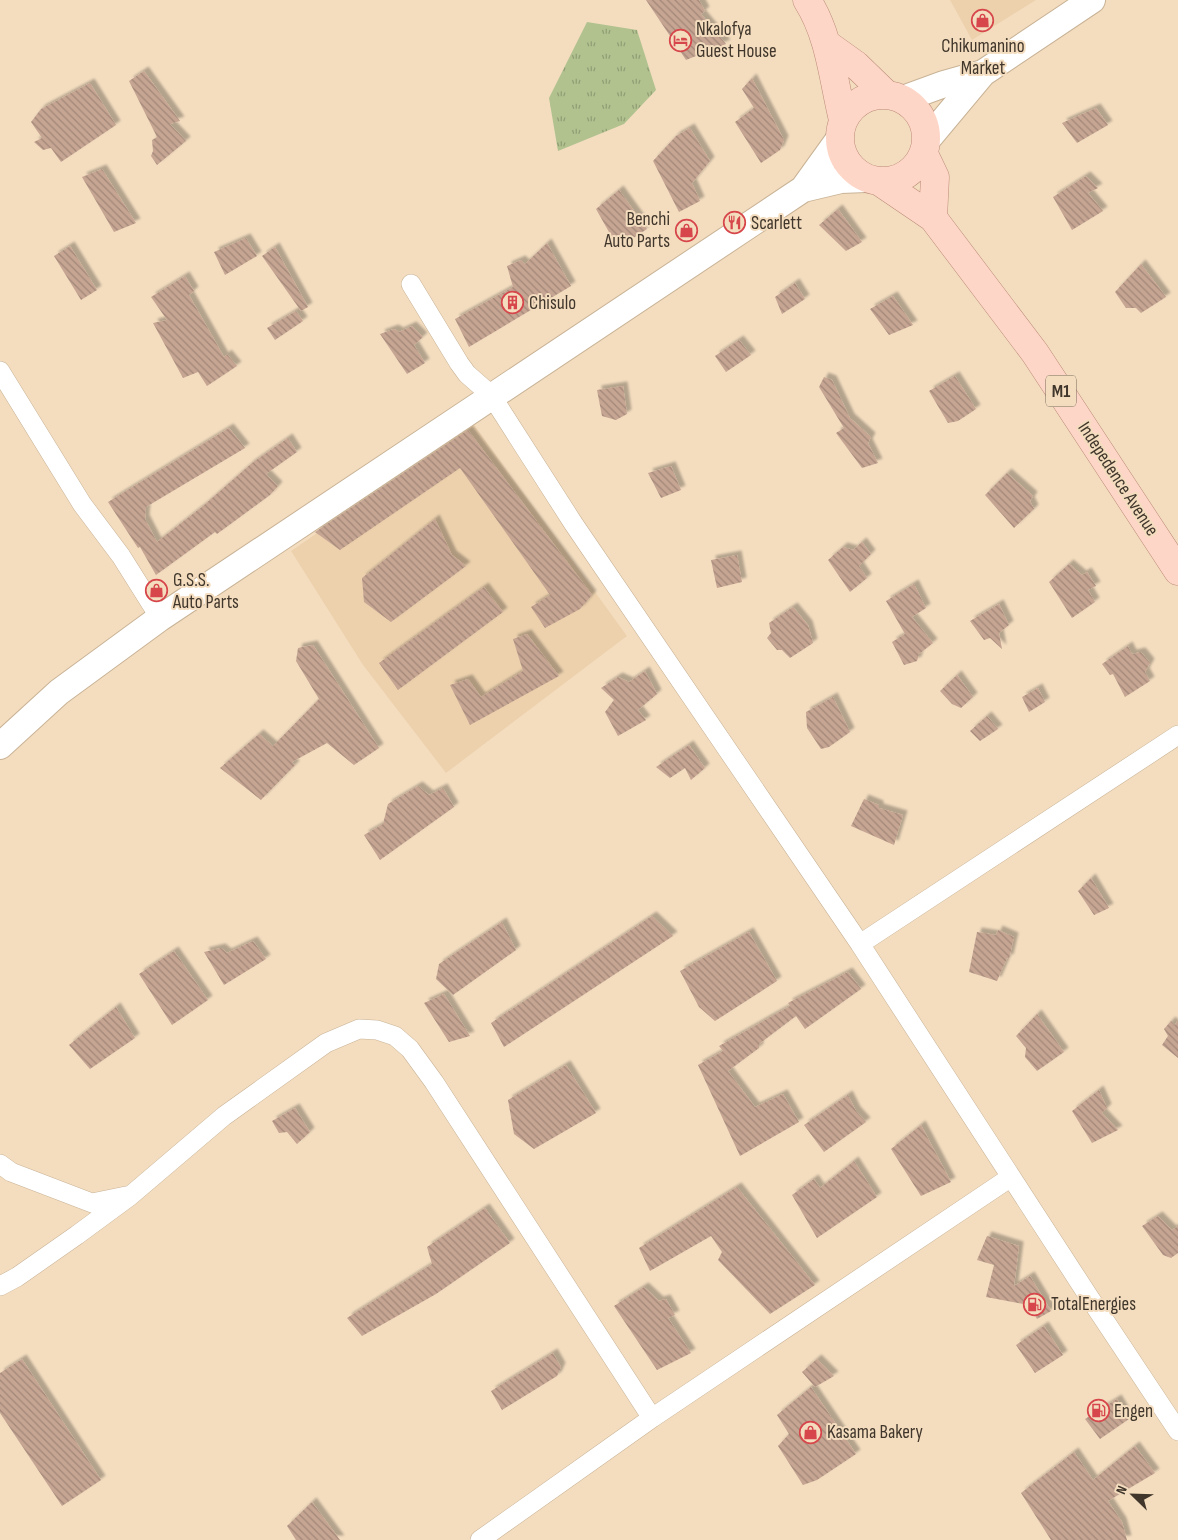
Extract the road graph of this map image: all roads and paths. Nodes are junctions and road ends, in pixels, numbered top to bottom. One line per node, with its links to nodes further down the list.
1 (807, 0): 3 (main road, M1)
2 (1092, 0): 4 (street)
3 (828, 45): 5 (main road, M1); 6 (main road, M1)
4 (983, 73): 5 (street); 7 (street)
5 (894, 97): 6 (main road); 7 (main road, M1)
6 (841, 130): 8 (main road, M1); 9 (street)
7 (925, 147): 8 (main road); 10 (main road, M1)
8 (873, 181): 9 (street); 10 (main road, M1)
9 (803, 189): 13 (street)
10 (933, 218): 14 (main road, Indepedence Avenue / M1)
11 (411, 284): 13 (street)
12 (0, 371): 15 (street)
13 (492, 395): 15 (street); 18 (street)
14 (1178, 571)
15 (160, 618): 17 (street)
16 (1178, 735): 18 (street)
17 (0, 746)
18 (860, 944): 20 (street)
19 (0, 1164): 21 (street)
20 (1011, 1177): 23 (street); 24 (street)
21 (130, 1196): 22 (street); 23 (street)
22 (0, 1286)
23 (652, 1418): 25 (street)
24 (1178, 1431)
25 (480, 1540)

